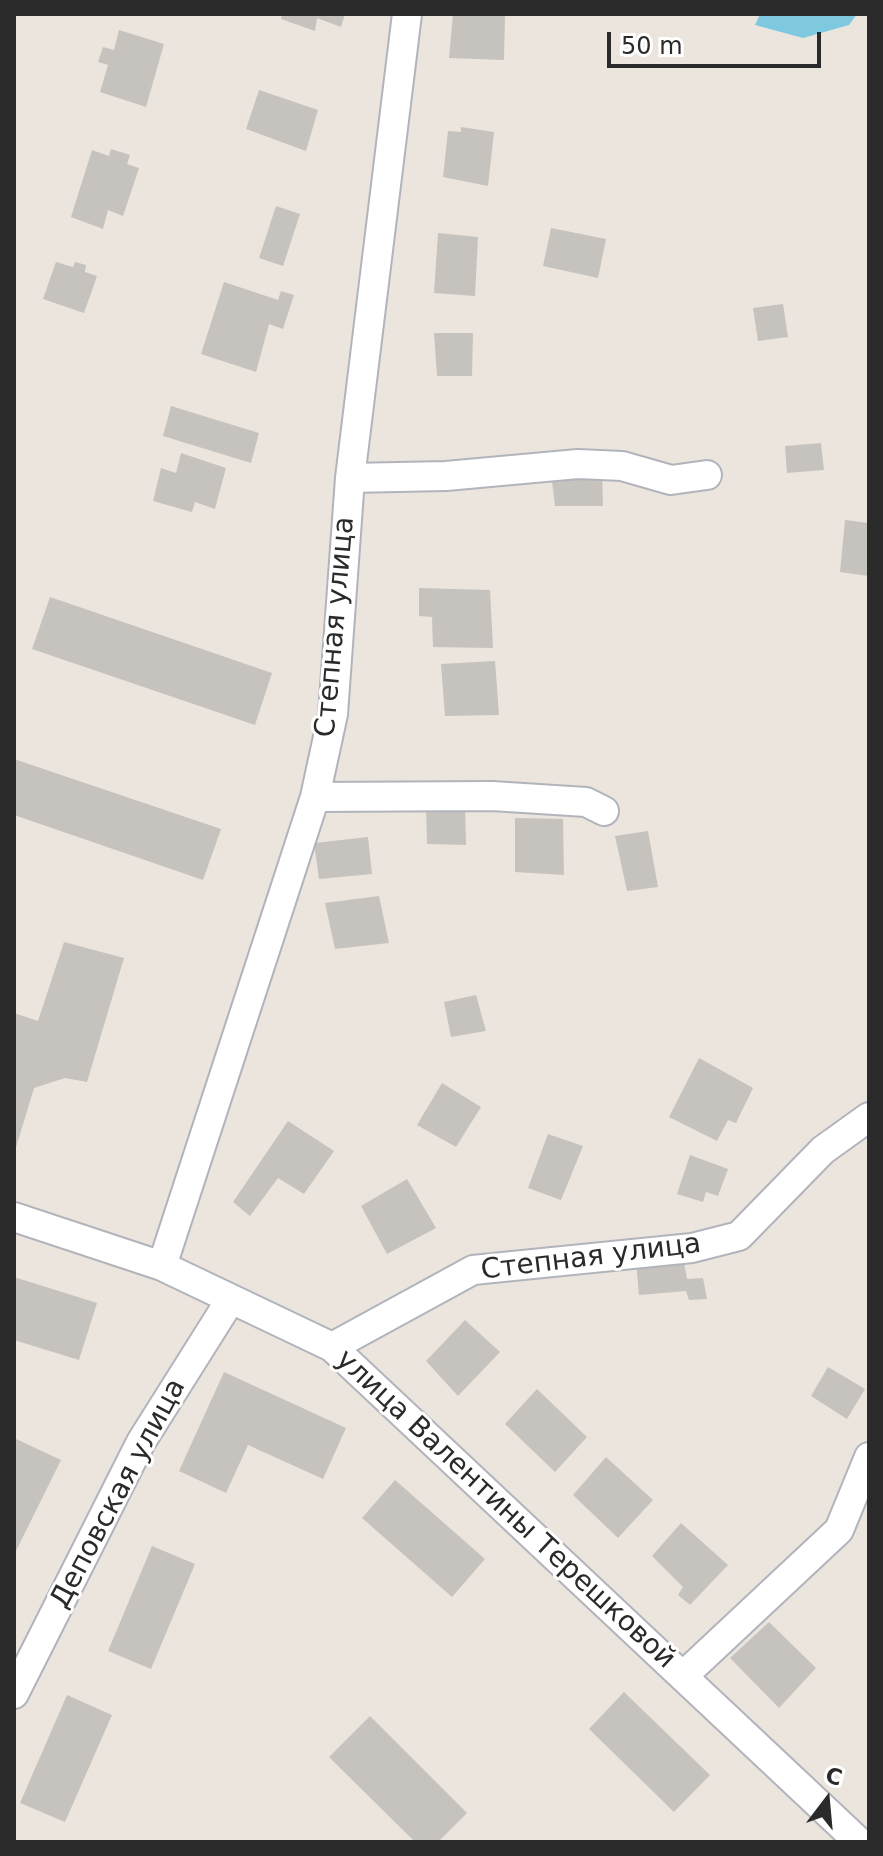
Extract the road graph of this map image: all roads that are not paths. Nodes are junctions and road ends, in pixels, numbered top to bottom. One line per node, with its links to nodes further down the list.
1 (407, 14): 3 (street, Степная улица)
2 (707, 475): 3 (street)
3 (350, 478): 4 (street, Степная улица)
4 (315, 797): 5 (street); 8 (street, Степная улица)
5 (604, 811)
6 (869, 1117): 10 (street, Степная улица)
7 (14, 1217): 8 (street, улица Валентины Терешковой)
8 (162, 1266): 9 (street, улица Валентины Терешковой)
9 (231, 1299): 10 (street, улица Валентины Терешковой); 13 (street, Деповская улица)
10 (332, 1347): 12 (street, улица Валентины Терешковой)
11 (869, 1457): 12 (street)
12 (683, 1676): 14 (street, улица Валентины Терешковой)
13 (14, 1694)
14 (859, 1842)

